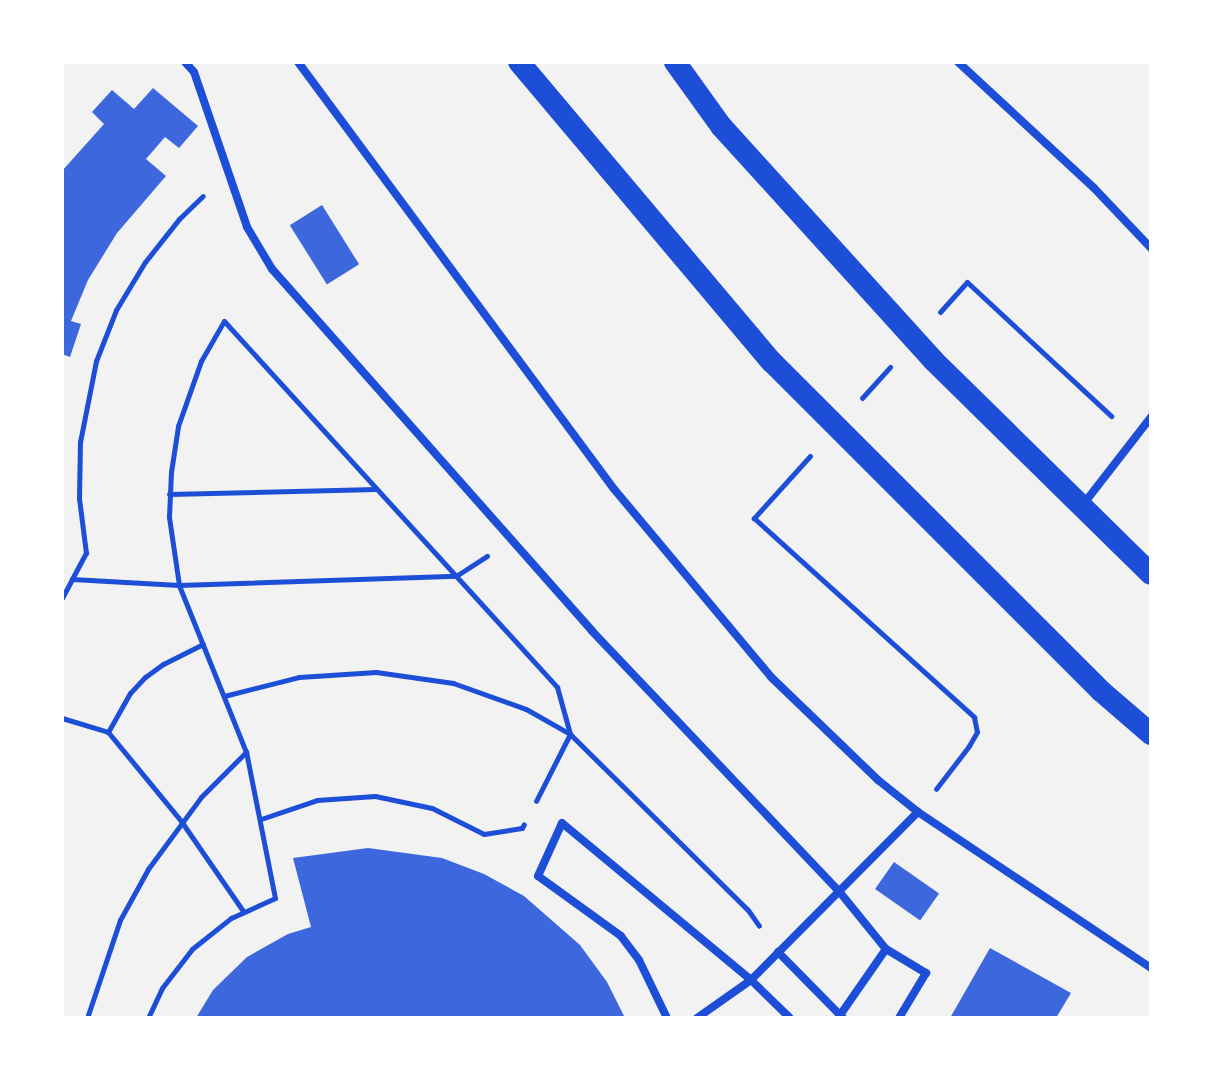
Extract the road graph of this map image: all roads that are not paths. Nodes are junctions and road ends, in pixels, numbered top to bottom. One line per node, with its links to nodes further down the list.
1 (185, 62): 12 (street)
2 (298, 62): 11 (street)
3 (519, 62): 10 (highway)
4 (675, 62): 8 (highway)
5 (958, 62): 6 (street)
6 (1151, 248)
7 (1151, 417): 8 (street)
8 (1082, 506): 9 (highway)
9 (1151, 574)
10 (1151, 734)
11 (918, 812): 12 (street); 15 (street)
12 (838, 890): 13 (street); 14 (street)
13 (886, 949): 17 (street); 21 (street)
14 (778, 952): 16 (street); 17 (street)
15 (1151, 968)
16 (751, 980): 18 (street); 19 (street); 20 (street)
17 (841, 1017)
18 (667, 1018)
19 (697, 1018)
20 (790, 1018)
21 (899, 1018)

